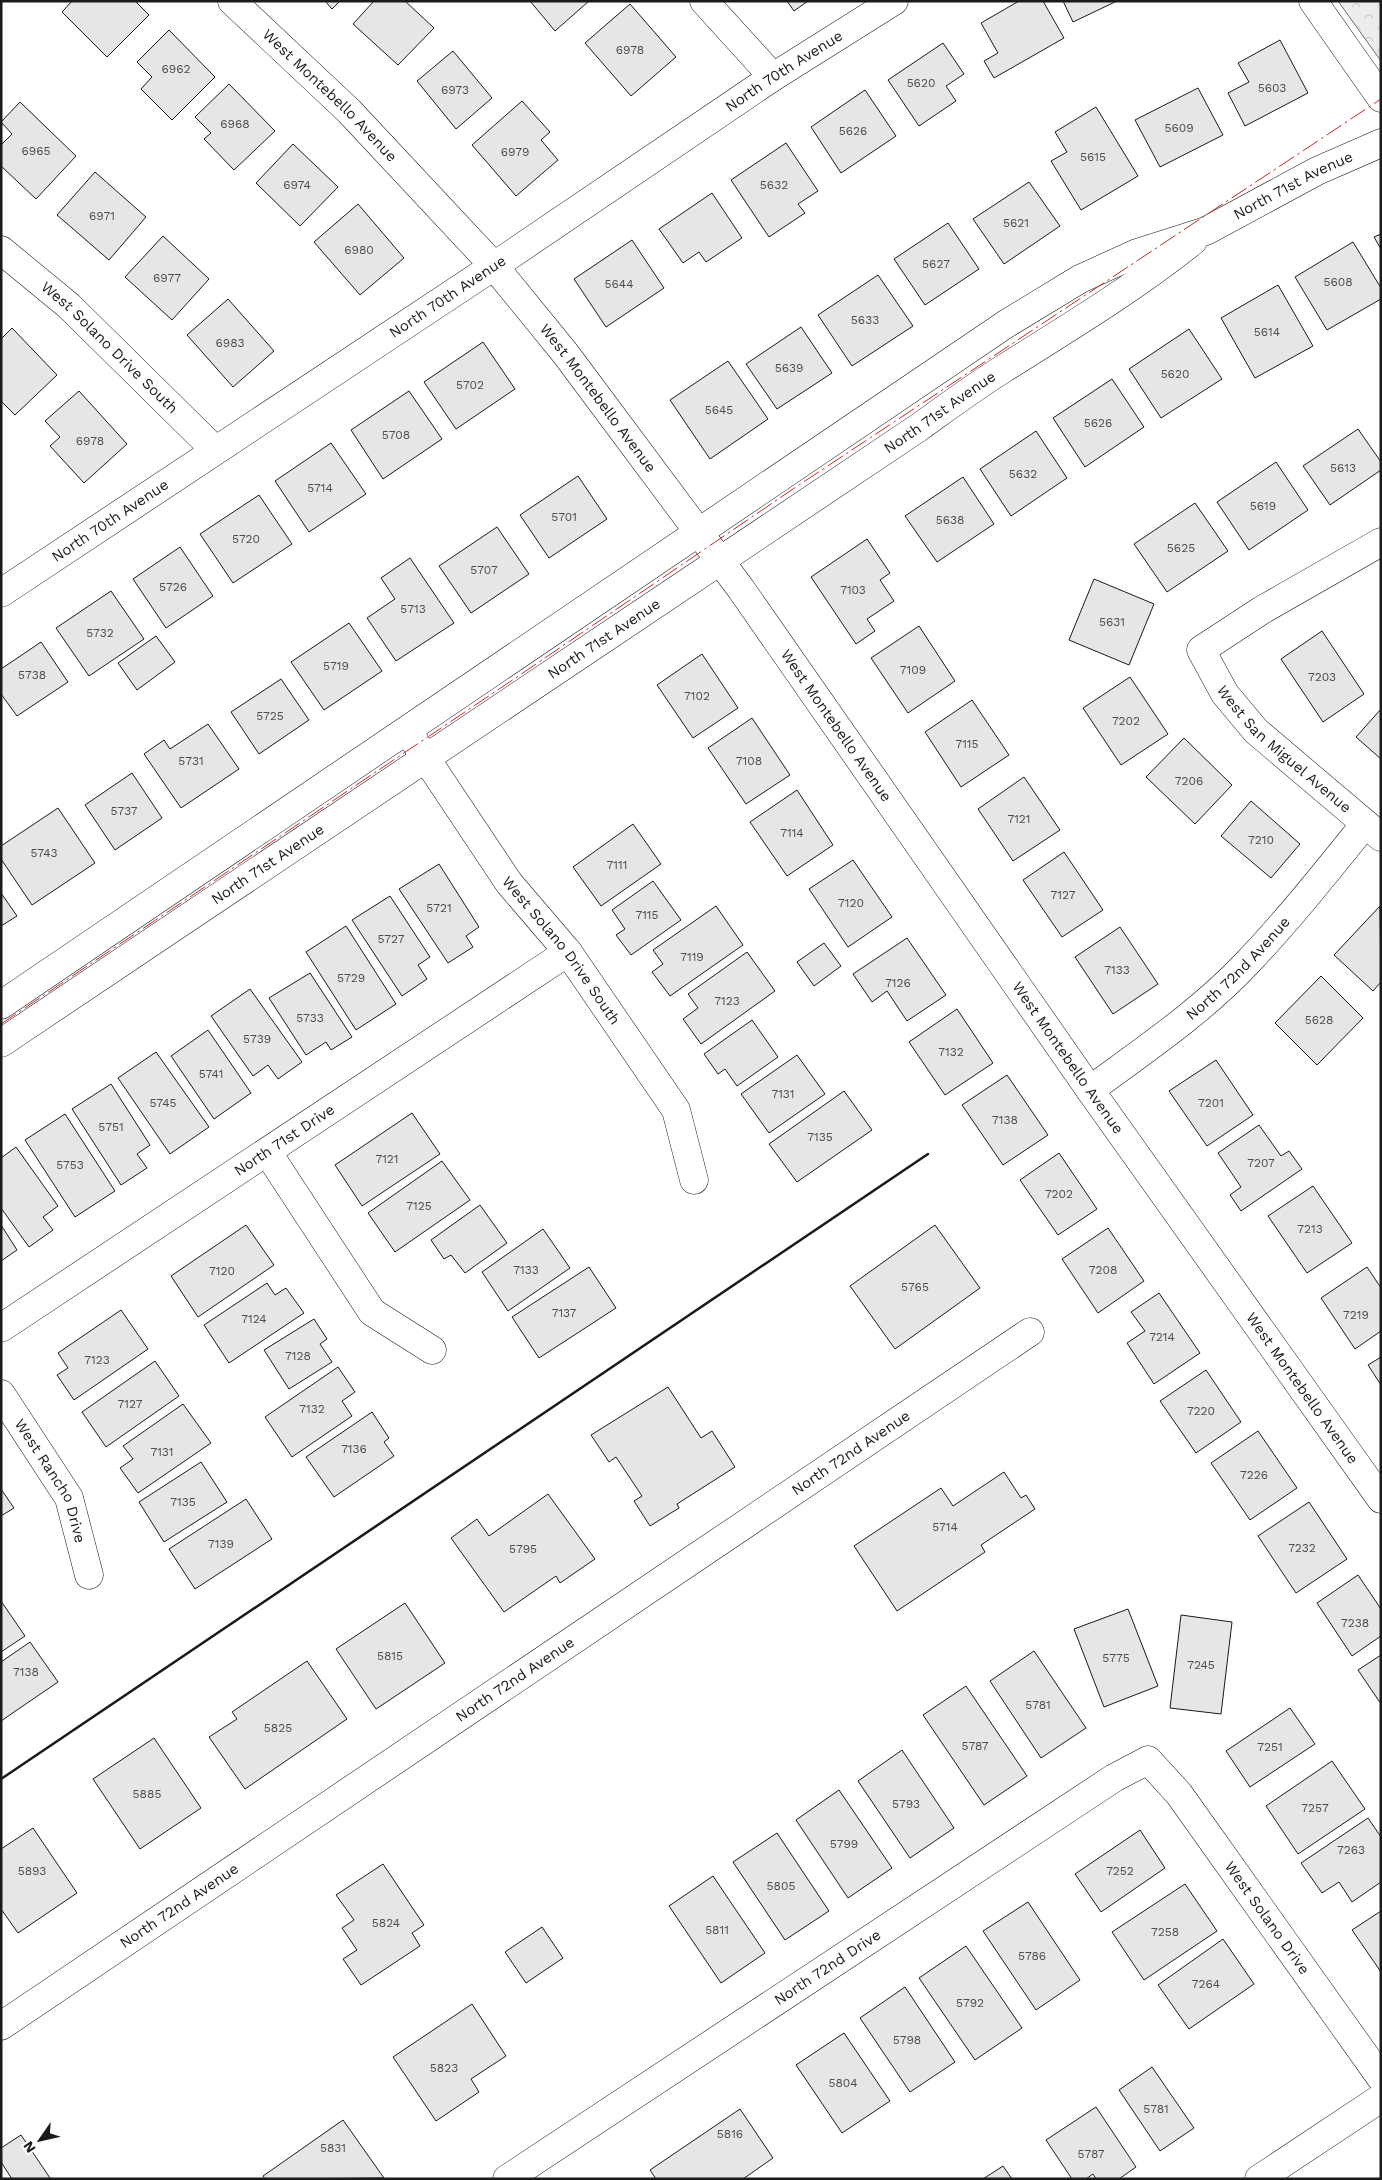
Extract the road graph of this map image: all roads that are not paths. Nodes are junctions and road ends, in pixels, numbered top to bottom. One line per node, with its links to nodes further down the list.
1 (232, 1): 10 (street, West Montebello Avenue)
2 (704, 1): 5 (street)
3 (894, 1): 5 (street, North 70th Avenue)
4 (1313, 1): 6 (street)
5 (773, 77): 10 (street, North 70th Avenue)
6 (1381, 98)
7 (1381, 143): 8 (street, North 71st Avenue)
8 (1206, 230): 12 (street, North 71st Avenue); 14 (street, North 71st Avenue)
9 (1, 250): 11 (street, West Solano Drive South)
10 (494, 266): 11 (street, North 70th Avenue); 12 (street, West Montebello Avenue)
11 (215, 450): 15 (street, North 70th Avenue)
12 (700, 533): 14 (street, West Montebello Avenue); 16 (street, North 71st Avenue)
13 (1381, 542): 18 (street, West San Miguel Avenue)
14 (720, 560): 17 (street, North 71st Avenue); 22 (street, West Montebello Avenue)
15 (1, 592)
16 (407, 731): 17 (street, West Solano Drive South); 20 (street, North 71st Avenue)
17 (425, 758): 19 (street, West Solano Drive South); 21 (street, North 71st Avenue)
18 (1373, 830): 22 (street, North 72nd Avenue)
19 (568, 952): 23 (street, North 71st Drive); 24 (street, West Solano Drive South)
20 (1, 1005)
21 (1, 1043)
22 (1090, 1090): 29 (street, West Montebello Avenue)
23 (268, 1153): 25 (street, North 71st Drive); 27 (street)
24 (694, 1180)
25 (1, 1328)
26 (1030, 1332): 32 (street, North 72nd Avenue)
27 (432, 1350)
28 (1, 1394): 30 (street, West Rancho Drive)
29 (1381, 1499)
30 (89, 1575)
31 (1148, 1760): 33 (street, West Solano Drive); 35 (street, North 72nd Drive)
32 (1, 2026)
33 (1381, 2078)
34 (1381, 2098): 36 (street)
35 (507, 2179)
36 (1259, 2179)

